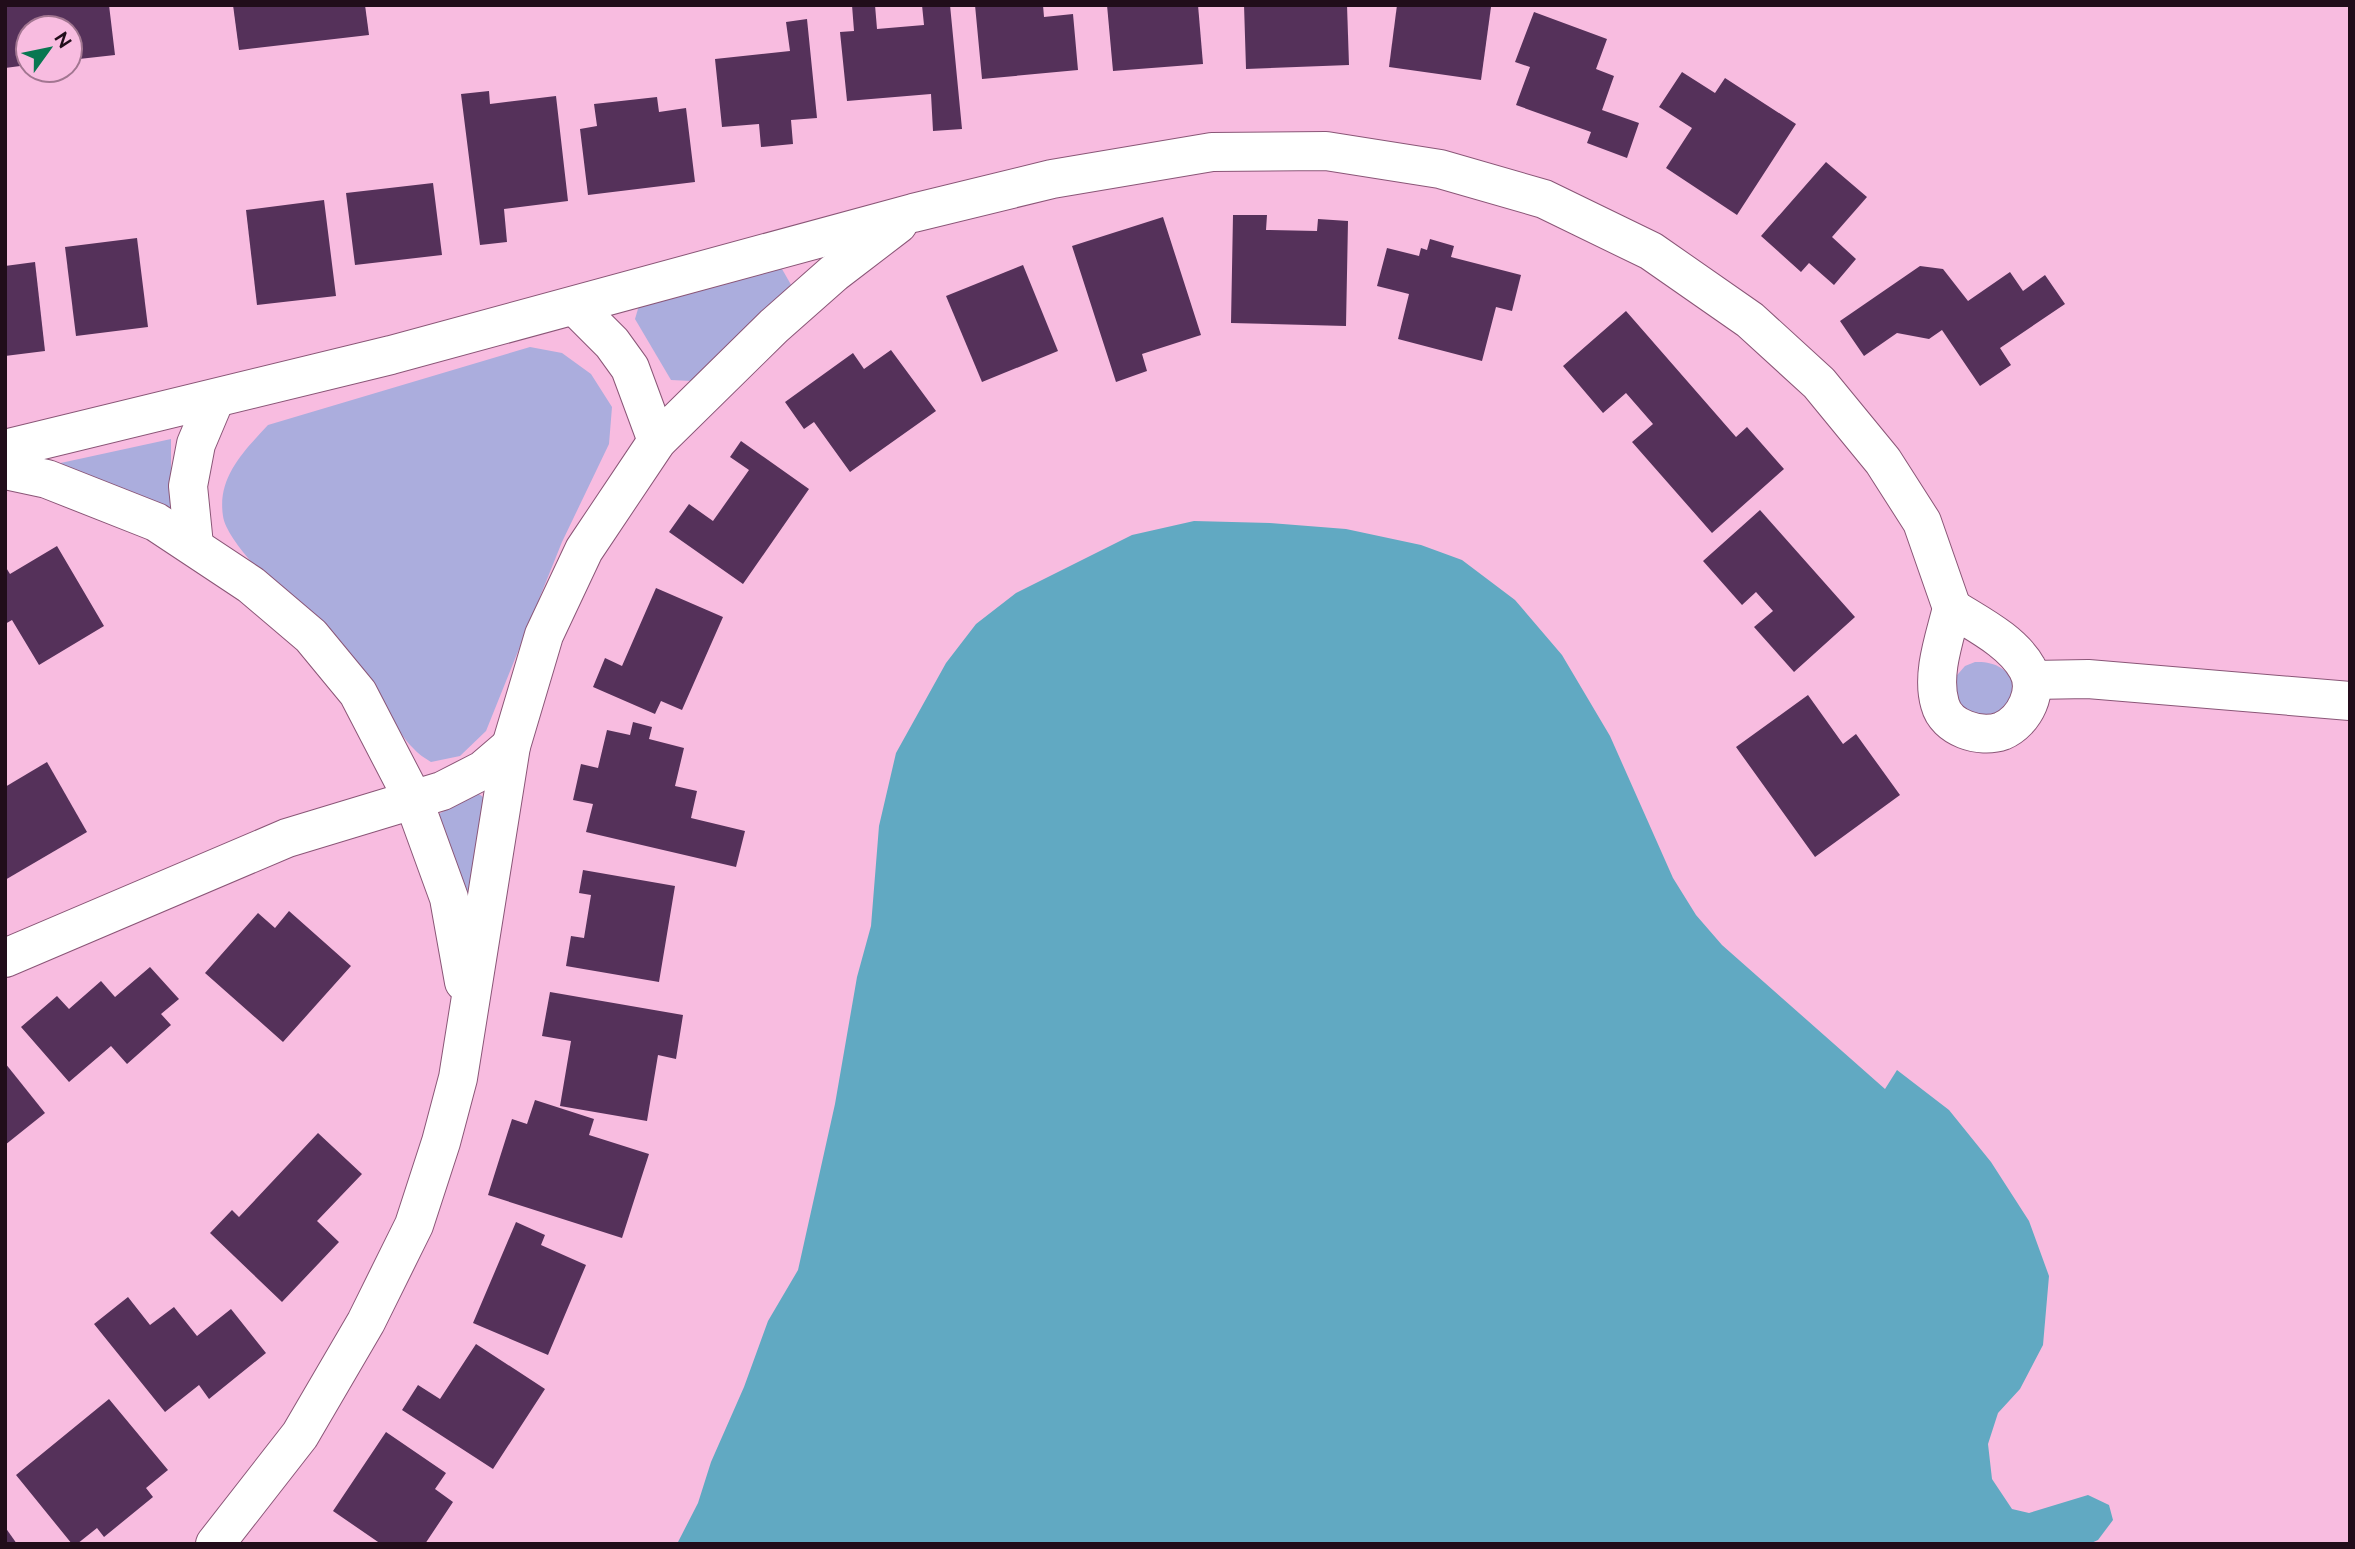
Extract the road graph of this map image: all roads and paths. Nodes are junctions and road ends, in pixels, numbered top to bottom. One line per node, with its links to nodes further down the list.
1 (913, 213): 2 (street); 4 (street); 8 (street)
2 (575, 306): 3 (street); 4 (street)
3 (215, 399): 5 (street); 7 (street)
4 (657, 441): 11 (street)
5 (5, 449)
6 (5, 470): 7 (street)
7 (194, 545): 12 (street)
8 (1952, 608): 9 (street); 9 (street)
9 (2032, 680): 10 (street)
10 (2350, 701)
11 (512, 746): 12 (street); 14 (street)
12 (413, 799): 13 (street); 14 (street)
13 (5, 958)
14 (470, 1012): 15 (street)
15 (215, 1544)

